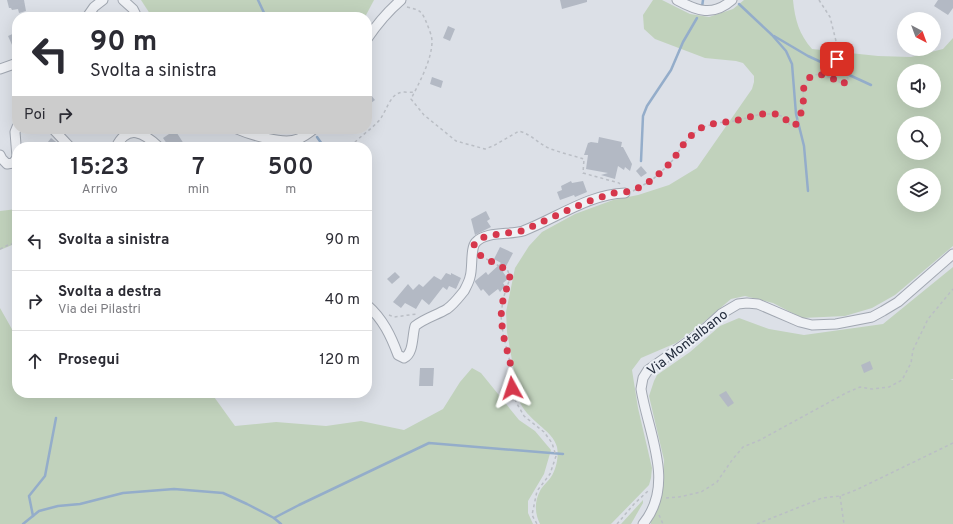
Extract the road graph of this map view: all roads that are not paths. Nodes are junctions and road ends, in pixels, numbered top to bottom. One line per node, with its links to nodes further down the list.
1 (103, 0): 6 (street)
2 (123, 0): 7 (street)
3 (677, 0): 4 (street)
4 (732, 0)
5 (398, 2): 8 (street)
6 (90, 12)
7 (135, 12)
8 (372, 32)
9 (12, 64): 10 (street)
10 (0, 68)
11 (58, 134): 16 (street)
12 (128, 134): 17 (street)
13 (140, 134): 18 (street)
14 (249, 134): 15 (street)
15 (307, 134)
16 (65, 142)
17 (120, 142)
18 (153, 142)
19 (0, 155): 20 (street)
20 (12, 163)
21 (625, 193): 23 (street)
22 (953, 254): 24 (street, Via Montalbano)
23 (372, 310)
24 (643, 524)

